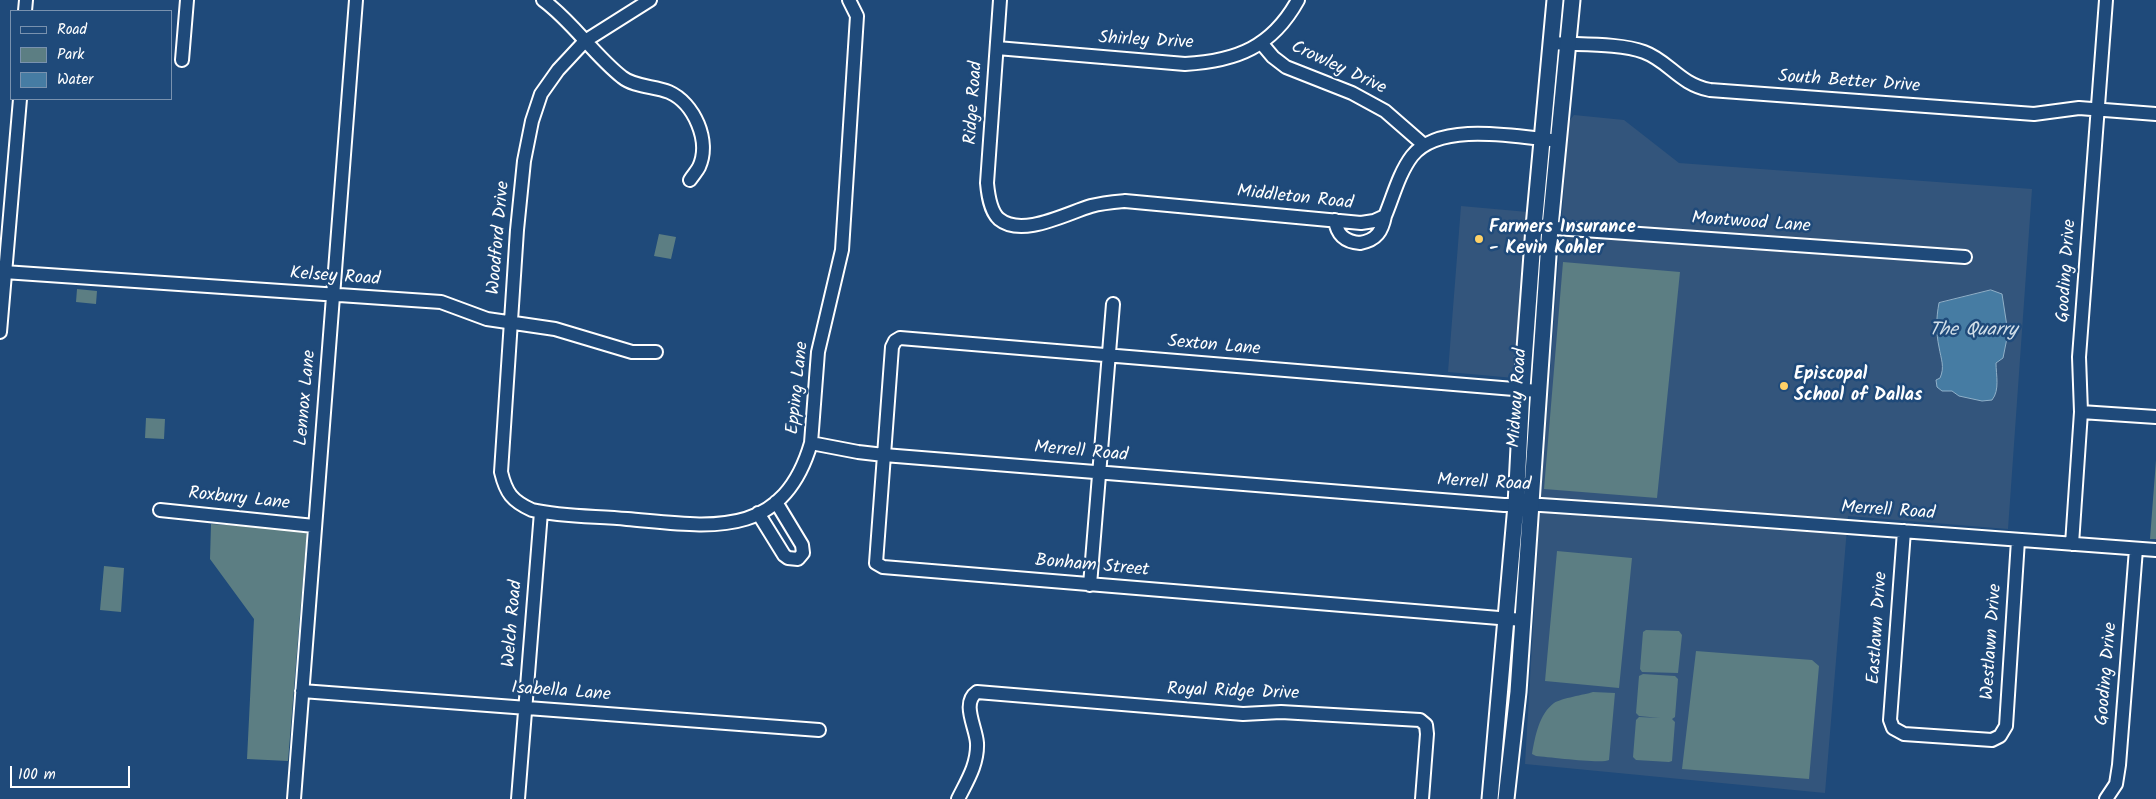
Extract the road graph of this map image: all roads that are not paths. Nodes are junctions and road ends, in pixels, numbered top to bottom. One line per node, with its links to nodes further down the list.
1 (187, 0): 16 (street)
2 (356, 0): 33 (street, Lennox Lane)
3 (543, 0): 11 (street)
4 (650, 0): 11 (street, Woodford Drive)
5 (849, 0): 44 (street, Epping Lane)
6 (1000, 0): 15 (street, Ridge Road)
7 (1298, 0): 13 (street, Shirley Drive)
8 (1555, 0): 12 (main road, Midway Road)
9 (1572, 0): 14 (main road, Midway Road)
10 (2106, 0): 18 (street, Gooding Drive)
11 (585, 41): 23 (street); 35 (street, Woodford Drive)
12 (1551, 43): 14 (street, South Better Drive); 20 (main road, Midway Road)
13 (1262, 44): 15 (street, Shirley Drive); 22 (street, Crowley Drive)
14 (1568, 44): 18 (street, South Better Drive); 21 (main road, Midway Road)
15 (997, 48): 24 (street, Ridge Road)
16 (182, 60)
17 (20, 100): 30 (street)
18 (2097, 109): 19 (street, South Better Drive); 42 (street, Gooding Drive)
19 (2156, 114)
20 (1542, 139): 21 (street); 22 (street); 27 (main road, Midway Road)
21 (1559, 140): 28 (main road, Midway Road)
22 (1424, 145): 25 (street)
23 (690, 180)
24 (993, 209): 26 (street, Middleton Road)
25 (1385, 216): 26 (street, Middleton Road); 26 (street)
26 (1335, 220)
27 (1534, 226): 28 (street, Montwood Lane); 31 (main road, Midway Road)
28 (1550, 227): 29 (street, Montwood Lane); 32 (main road, Midway Road)
29 (1965, 257)
30 (4, 272): 33 (street, Kelsey Road); 36 (street)
31 (1529, 289): 32 (main road); 40 (main road, Midway Road)
32 (1545, 291): 41 (main road, Midway Road)
33 (333, 296): 35 (street, Kelsey Road); 52 (street, Lennox Lane)
34 (1113, 304): 39 (street)
35 (510, 323): 38 (street, Kelsey Road); 50 (street, Woodford Drive)
36 (0, 332)
37 (892, 347): 39 (street, Sexton Lane); 45 (street, Bonham Street)
38 (656, 352)
39 (1109, 355): 40 (street, Sexton Lane); 46 (street)
40 (1522, 390): 41 (street, Sexton Lane); 48 (main road, Midway Road)
41 (1538, 391): 48 (main road, Midway Road)
42 (2081, 412): 43 (street); 55 (street, Gooding Drive)
43 (2156, 418)
44 (811, 443): 45 (street, Merrell Road); 47 (street, Epping Lane)
45 (884, 455): 46 (street, Merrell Road); 58 (street, Bonham Street)
46 (1100, 472): 48 (street, Merrell Road); 58 (street)
47 (776, 502): 51 (street, Epping Lane); 51 (street)
48 (1524, 505): 53 (street, Merrell Road); 59 (main road, Midway Road); 60 (main road, Midway Road)
49 (160, 510): 52 (street, Roxbury Lane)
50 (541, 512): 51 (street, Epping Lane); 62 (street, Welch Road)
51 (758, 513)
52 (314, 526): 61 (street, Lennox Lane)
53 (1904, 531): 54 (street, Merrell Road); 64 (street, Eastlawn Drive)
54 (2018, 540): 55 (street, Merrell Road); 64 (street, Westlawn Drive)
55 (2072, 544): 56 (street, Merrell Road)
56 (2136, 549): 57 (street, Merrell Road); 71 (street, Gooding Drive)
57 (2156, 550)
58 (1090, 585): 59 (street, Bonham Street)
59 (1507, 619): 60 (street, Bonham Street); 69 (main road, Midway Road)
60 (1523, 620): 70 (main road, Midway Road)
61 (302, 691): 62 (street, Isabella Lane); 65 (street, Lennox Lane)
62 (525, 708): 63 (street, Isabella Lane); 66 (street, Welch Road)
63 (819, 730)
64 (1992, 740)
65 (294, 799)
66 (518, 799)
67 (958, 799): 68 (street, Royal Ridge Drive)
68 (1422, 799)
69 (1490, 799)
70 (1506, 799)
71 (2106, 799)

